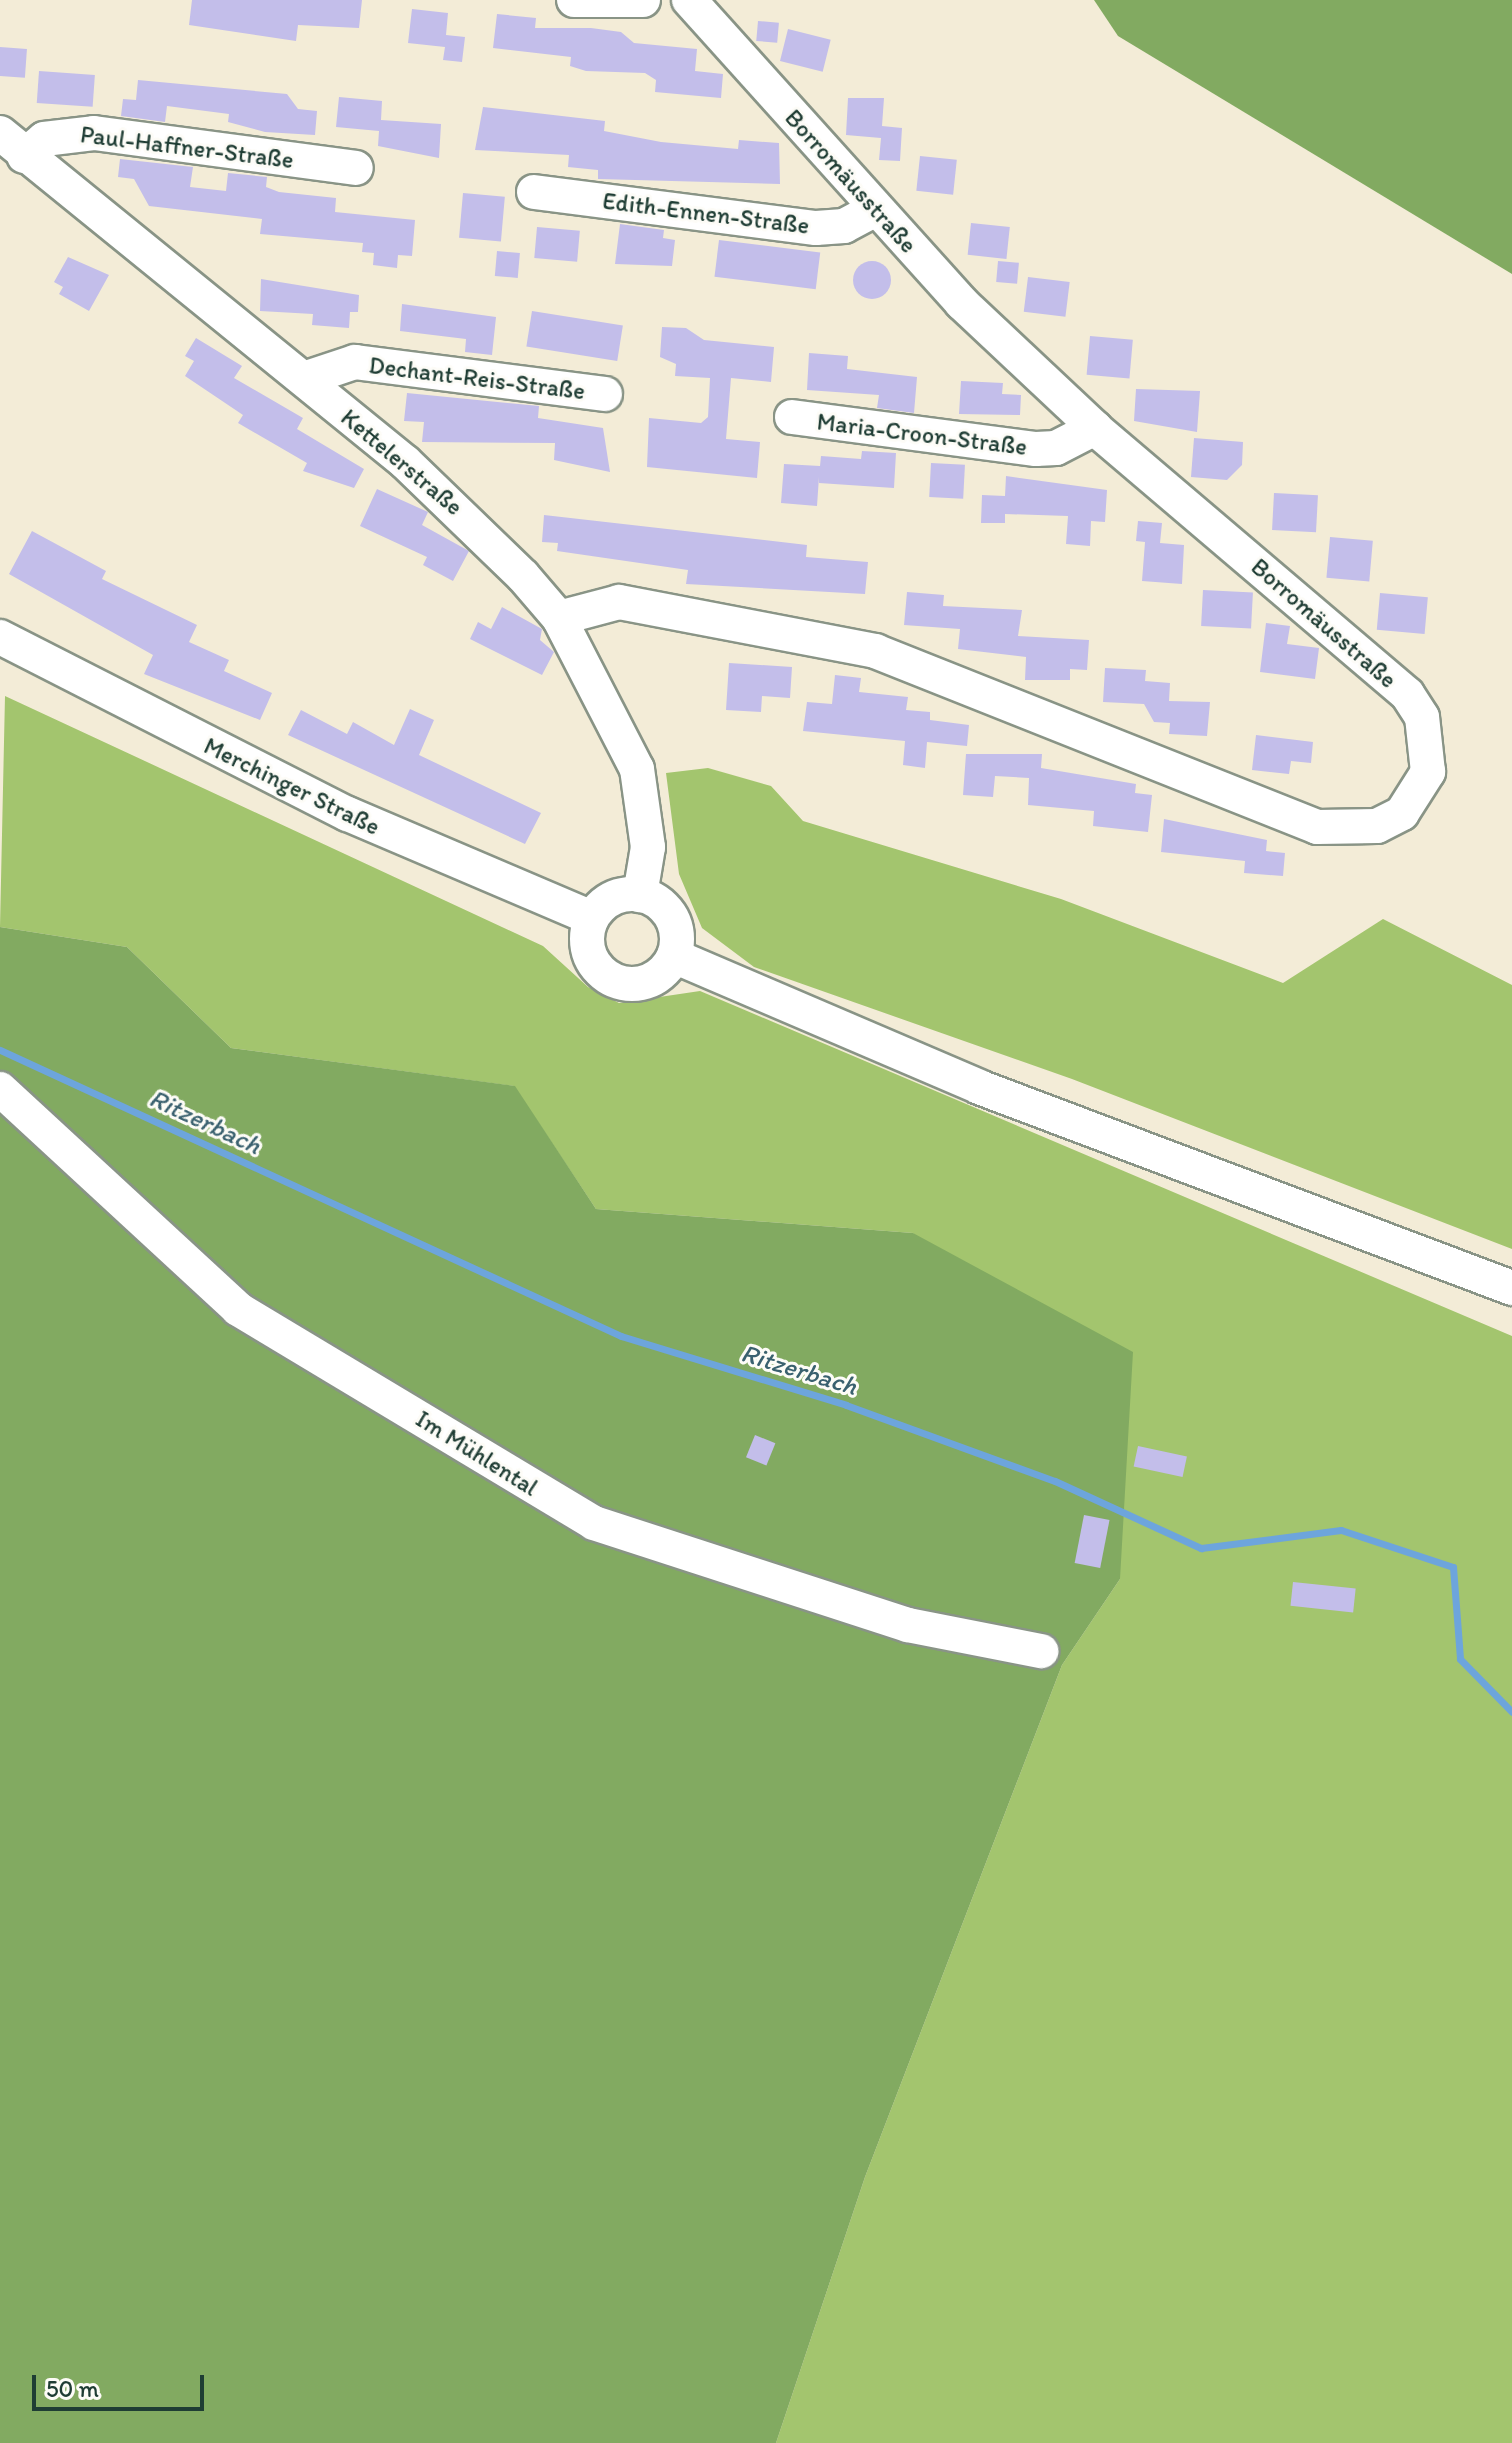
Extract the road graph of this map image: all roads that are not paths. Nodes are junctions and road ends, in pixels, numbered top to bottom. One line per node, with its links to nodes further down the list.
1 (574, 0): 2 (street)
2 (643, 0)
3 (689, 0): 7 (street, Borromäusstraße)
4 (12, 145): 5 (street, Paul-Haffner-Straße); 8 (street, Kettelerstraße)
5 (356, 168)
6 (534, 192): 7 (street, Edith-Ennen-Straße)
7 (874, 210): 11 (street, Borromäusstraße)
8 (304, 379): 9 (street, Dechant-Reis-Straße); 12 (street, Kettelerstraße)
9 (605, 394)
10 (792, 417): 11 (street, Maria-Croon-Straße)
11 (1095, 428): 12 (street, Borromäusstraße)
12 (559, 618): 14 (street, Kettelerstraße)
13 (0, 637): 15 (street, Merchinger Straße)
14 (640, 895): 15 (street); 16 (street)
15 (592, 918): 16 (street)
16 (674, 956): 18 (street)
17 (0, 1089): 19 (street, Im Mühlental)
18 (1512, 1288)
19 (1041, 1651)

